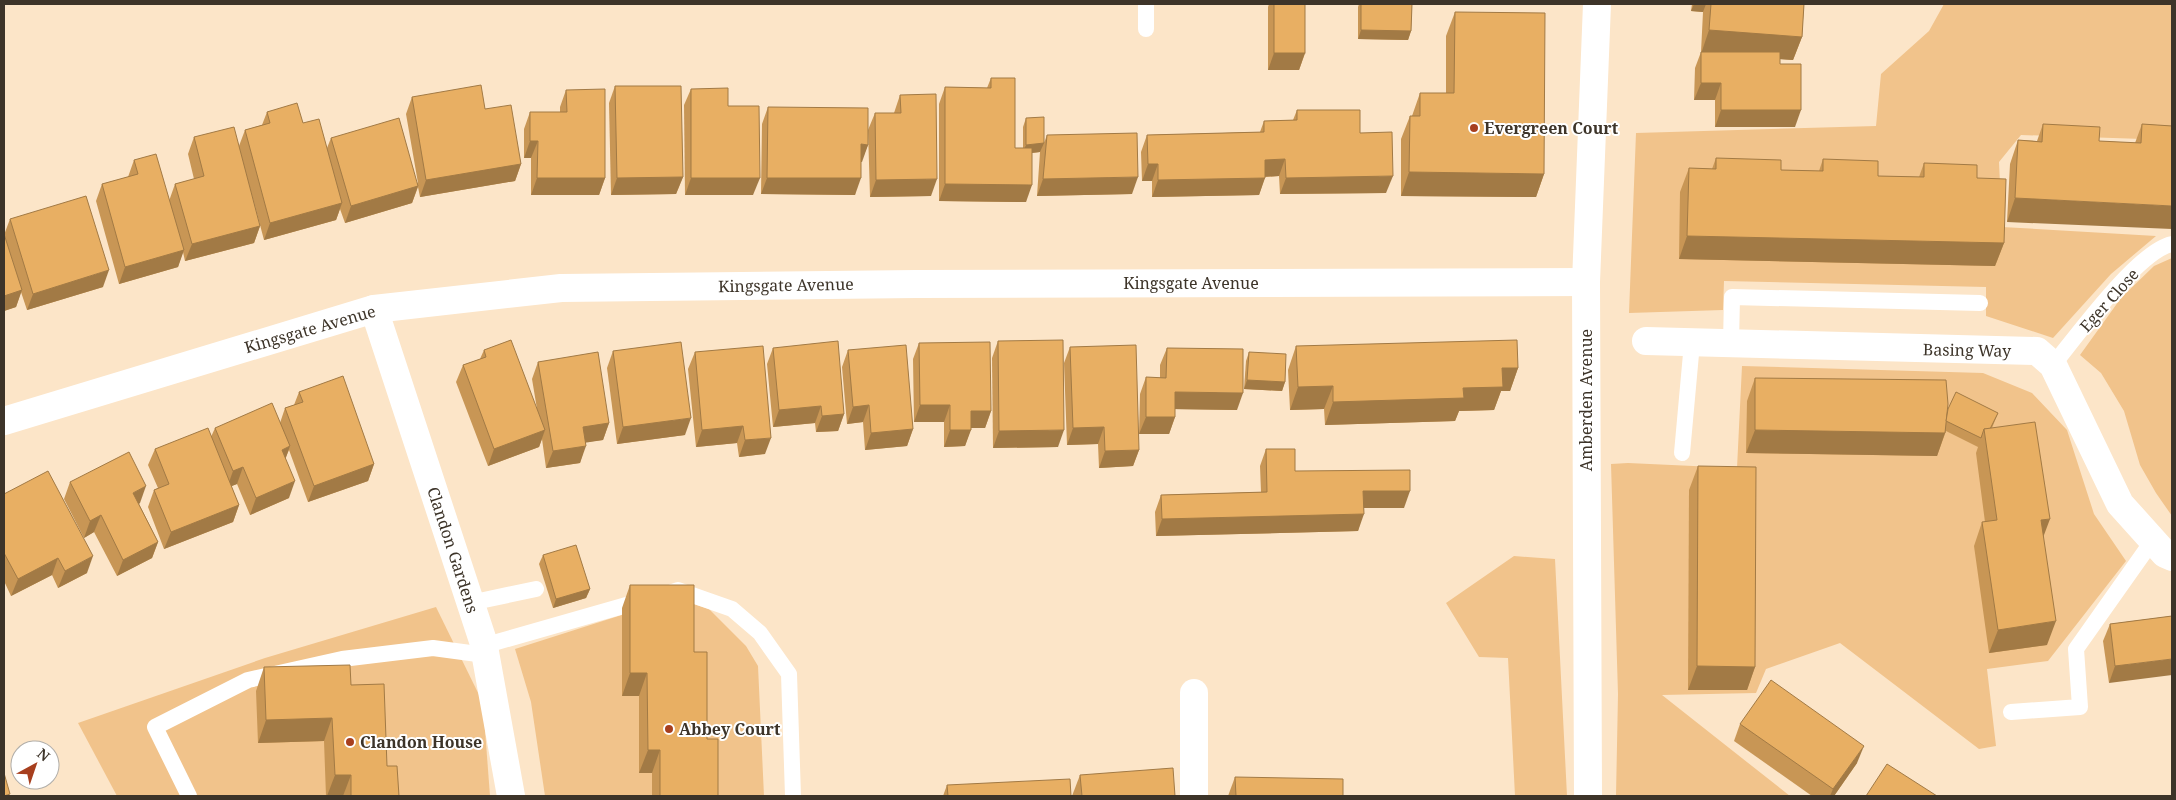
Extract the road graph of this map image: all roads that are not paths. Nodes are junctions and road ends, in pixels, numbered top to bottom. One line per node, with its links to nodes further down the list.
1 (1146, 4): 3 (lane)
2 (1597, 4): 5 (street, Amberden Avenue)
3 (1146, 29)
4 (2172, 244): 11 (lane, Eger Close)
5 (1586, 282): 7 (street, Kingsgate Avenue); 24 (street, Amberden Avenue)
6 (1980, 303): 10 (lane)
7 (374, 309): 12 (street, Kingsgate Avenue); 16 (street, Clandon Gardens)
8 (1646, 341): 9 (street, Basing Way)
9 (1692, 343): 10 (street, Basing Way); 13 (lane)
10 (1731, 343): 11 (street, Basing Way)
11 (2053, 365): 14 (street, Basing Way)
12 (4, 421)
13 (1682, 453)
14 (2163, 548): 19 (lane)
15 (536, 589): 16 (lane)
16 (470, 603): 17 (street, Clandon Gardens)
17 (484, 651): 20 (lane); 21 (street, Clandon Gardens); 22 (lane)
18 (1194, 693): 23 (street)
19 (2011, 712)
20 (189, 796)
21 (511, 796)
22 (793, 796)
23 (1194, 796)
24 (1588, 796)

